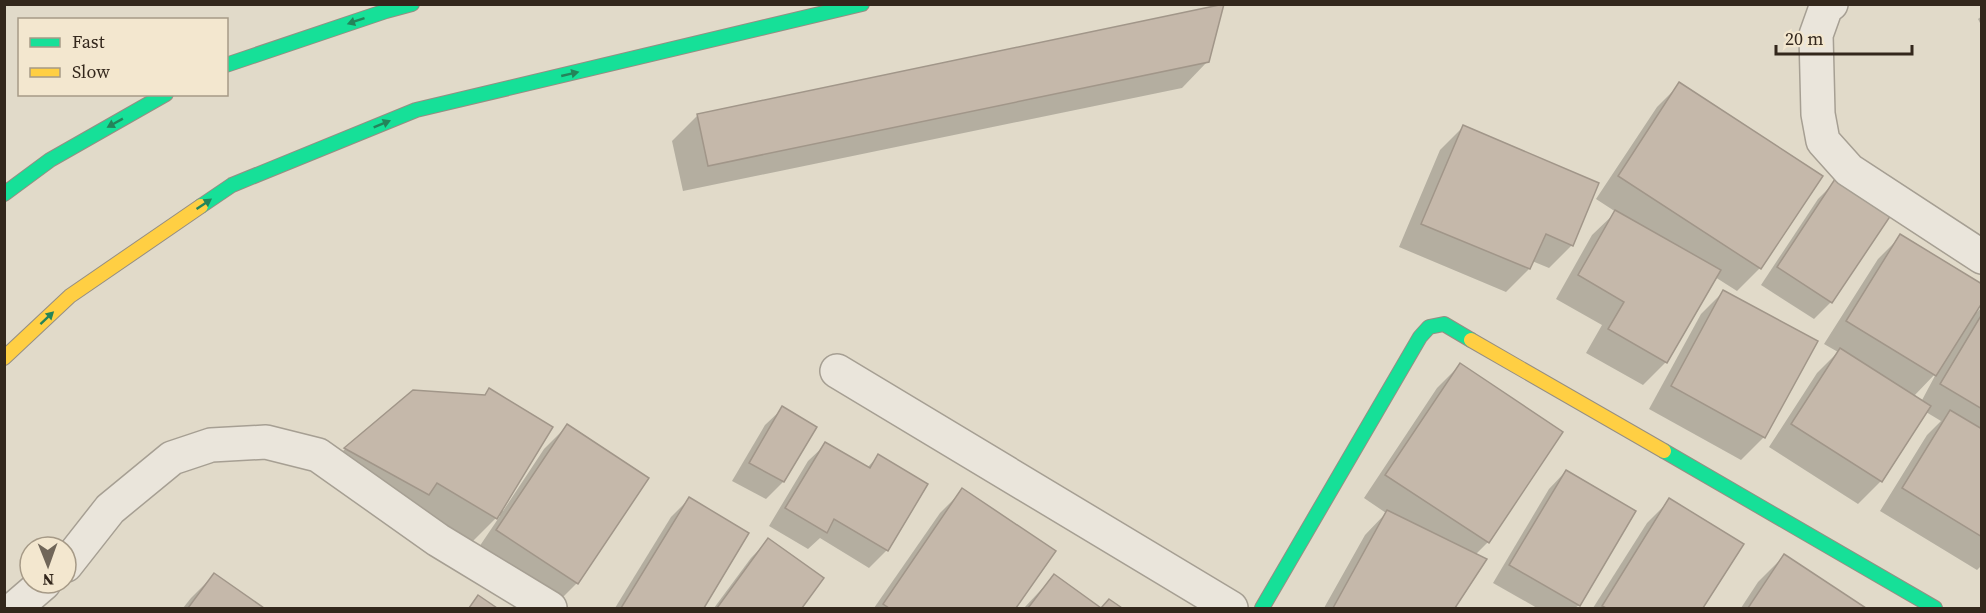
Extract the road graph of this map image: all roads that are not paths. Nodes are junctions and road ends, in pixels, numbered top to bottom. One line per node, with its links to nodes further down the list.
1 (412, 4): 4 (main road, one-way to 4)
2 (862, 4): 8 (main road, one-way to 2)
3 (1831, 4): 7 (street)
4 (228, 64)
5 (162, 96): 6 (main road, one-way to 6)
6 (4, 194)
7 (1982, 257)
8 (4, 358)
9 (837, 371): 14 (street)
10 (78, 550): 13 (street)
11 (31, 595): 12 (street)
12 (15, 609)
13 (550, 609)
14 (1230, 609)
15 (1262, 609): 16 (main road)
16 (1935, 609)

